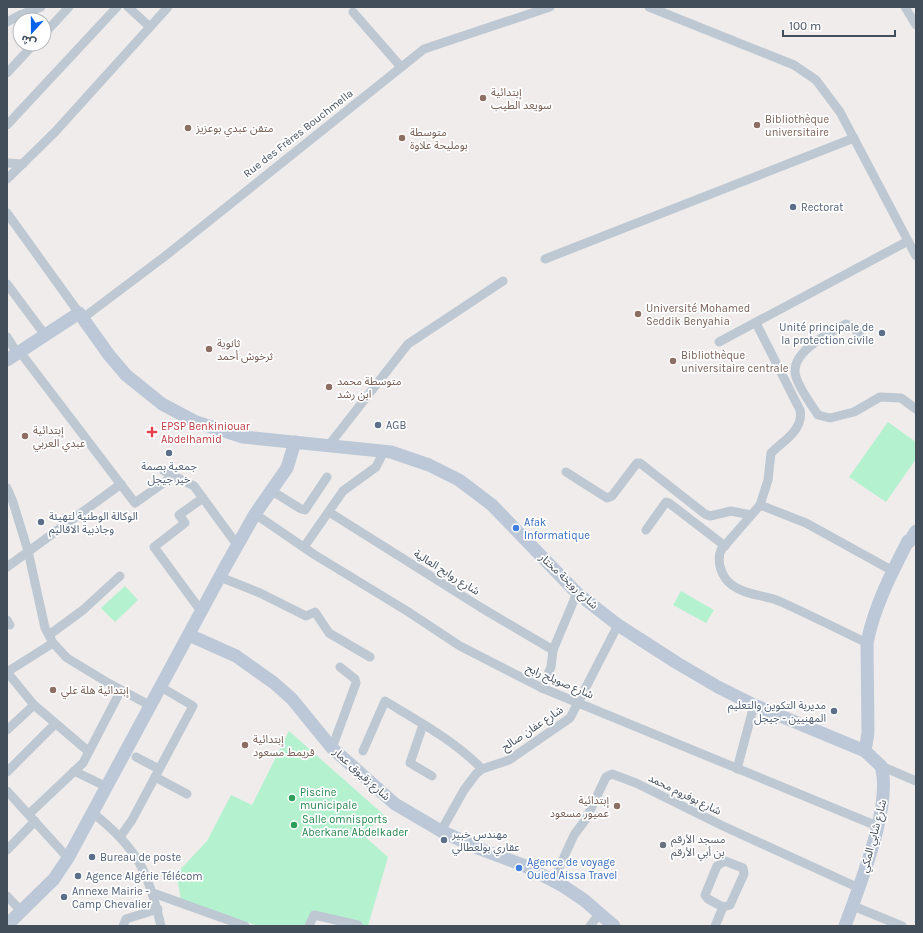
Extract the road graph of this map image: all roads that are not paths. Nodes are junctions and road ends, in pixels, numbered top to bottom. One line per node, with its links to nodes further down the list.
1 (41, 7): 10 (street)
2 (69, 7): 11 (street)
3 (117, 7): 17 (street)
4 (128, 7): 13 (street)
5 (168, 7): 13 (street)
6 (550, 7): 15 (street, Rue des Frères Bouchmella)
7 (649, 7): 18 (street)
8 (905, 7): 12 (street)
9 (353, 12): 15 (street)
10 (7, 22)
11 (52, 25)
12 (916, 25)
13 (150, 27): 20 (street)
14 (27, 52): 16 (street)
15 (401, 67): 28 (street, Rue des Frères Bouchmella)
16 (7, 73)
17 (7, 125)
18 (854, 138): 23 (street); 25 (street)
19 (7, 163): 20 (street)
20 (23, 164): 21 (street)
21 (7, 179)
22 (9, 219): 28 (street)
23 (908, 241): 24 (street); 29 (street)
24 (916, 256)
25 (545, 258)
26 (503, 281): 37 (street)
27 (7, 284): 30 (street)
28 (81, 315): 30 (main road); 36 (main road, شارع رويخة مختار)
29 (756, 323): 33 (street); 47 (street)
30 (45, 336): 34 (main road)
31 (7, 337): 34 (street)
32 (862, 339): 35 (street)
33 (719, 342)
34 (15, 355): 43 (street)
35 (916, 409)
36 (295, 442): 37 (main road, شارع رويخة مختار); 45 (main road)
37 (329, 445): 38 (main road, شارع رويخة مختار)
38 (384, 451): 48 (street); 61 (main road, شارع رويخة مختار)
39 (164, 471): 41 (street)
40 (566, 472): 50 (street)
41 (174, 476): 43 (street); 46 (street)
42 (328, 477): 45 (street)
43 (121, 484): 56 (street)
44 (7, 488): 56 (street)
45 (272, 491): 49 (main road)
46 (203, 498): 53 (street); 62 (street)
47 (760, 505): 50 (street); 58 (street)
48 (330, 512): 55 (street); 67 (street, شارع روابح العالية)
49 (255, 514): 53 (main road); 55 (street, شارع صويلح رابح)
50 (751, 515): 54 (street)
51 (646, 530): 54 (street)
52 (913, 540): 58 (main road)
53 (238, 546): 60 (main road)
54 (725, 546): 66 (street)
55 (304, 548): 72 (street, شارع صويلح رابح)
56 (28, 551): 57 (street); 65 (street)
57 (7, 568)
58 (893, 571): 66 (main road)
59 (120, 576): 65 (street)
60 (220, 577): 62 (main road); 68 (street)
61 (577, 593): 63 (main road, شارع رويخة مختار); 67 (street)
62 (201, 611): 64 (main road)
63 (618, 625): 74 (street, شارع عفان صالح); 76 (main road, شارع رويخة مختار)
64 (189, 635): 71 (main road); 83 (main road, شارع زقيوق عمار)
65 (51, 639): 70 (street); 73 (street)
66 (867, 643): 81 (main road)
67 (553, 650): 72 (street)
68 (370, 657)
69 (340, 667): 83 (street)
70 (7, 672): 75 (street)
71 (161, 687): 77 (main road); 93 (street)
72 (542, 688): 74 (street, شارع صويلح رابح)
73 (121, 690): 77 (street); 84 (street)
74 (579, 702): 89 (street, شارع عفان صالح); 90 (street, شارع صويلح رابح)
75 (34, 705): 78 (street); 80 (street)
76 (754, 705): 82 (main road, شارع رويخة مختار); 90 (street)
77 (151, 706): 96 (main road)
78 (55, 724): 84 (street); 92 (street)
79 (423, 724): 85 (street); 89 (street); 94 (street)
80 (7, 730)
81 (868, 733): 82 (street); 86 (main road)
82 (848, 746): 86 (main road, شارع رويخة مختار)
83 (332, 748): 102 (main road, شارع زقيوق عمار)
84 (88, 751): 91 (street)
85 (363, 751)
86 (865, 752): 88 (main road)
87 (136, 757): 93 (street)
88 (881, 766): 95 (street); 101 (main road, شارع شابي المكي)
89 (482, 769): 102 (street, شارع عفان صالح)
90 (737, 769): 101 (street, شارع صويلح رابح)
91 (74, 771): 96 (street); 100 (street)
92 (7, 772)
93 (157, 773): 98 (street); 103 (street)
94 (432, 776)
95 (916, 781)
96 (107, 787): 99 (main road)
97 (7, 791): 100 (street)
98 (187, 794)
99 (93, 813): 103 (street); 105 (main road)
100 (32, 818): 104 (street); 105 (street)
101 (878, 826): 107 (main road, شارع شابي المكي)
102 (441, 831): 106 (main road, شارع زقيوق عمار)
103 (120, 837): 108 (street)
104 (7, 850)
105 (68, 858): 113 (main road)
106 (553, 881): 107 (street, شارع بوفروم محمد); 114 (main road, شارع زقيوق عمار)
107 (859, 888): 110 (main road, شارع شابي المكي)
108 (153, 893): 112 (street); 119 (street)
109 (7, 896): 113 (street)
110 (853, 906): 124 (main road, شارع شابي المكي); 125 (street)
111 (723, 907): 111 (street); 123 (street)
112 (158, 909): 117 (street); 118 (street)
113 (21, 911): 115 (main road)
114 (600, 913): 121 (street); 122 (main road, شارع زقيوق عمار)
115 (7, 925)
116 (358, 925): 120 (street)
117 (123, 926)
118 (161, 926)
119 (244, 926)
120 (310, 926)
121 (590, 926)
122 (614, 926)
123 (715, 926)
124 (846, 926)
125 (902, 926)

